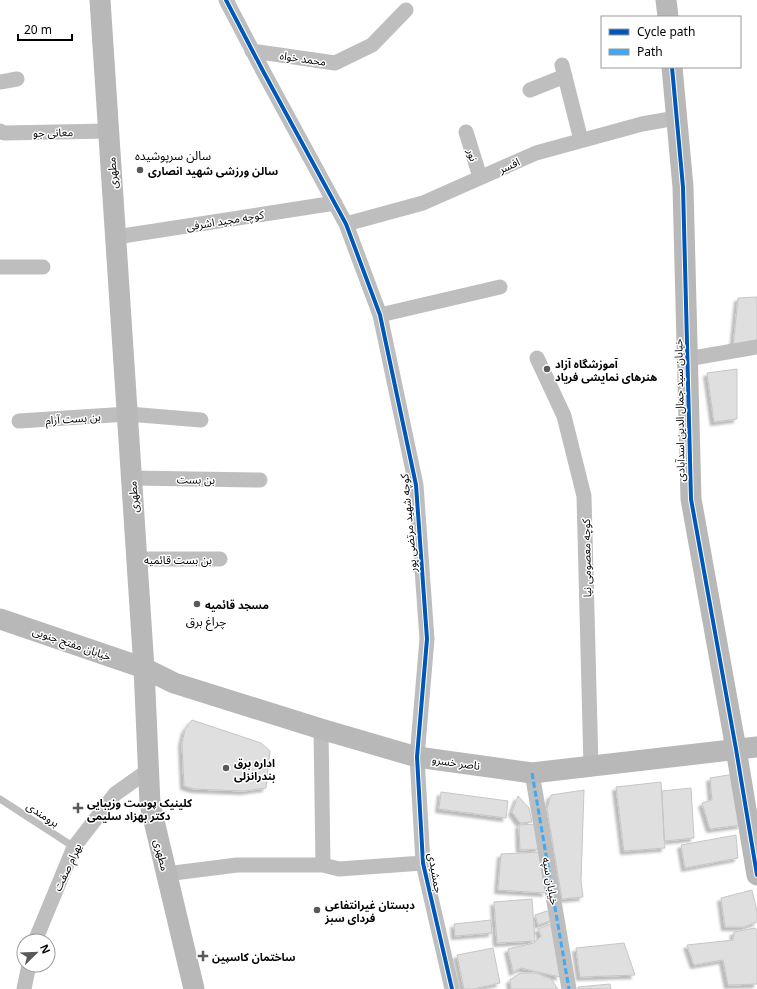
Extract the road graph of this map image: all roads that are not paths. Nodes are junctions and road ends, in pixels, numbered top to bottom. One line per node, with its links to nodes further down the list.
1 (100, 0): 12 (street, مطهری)
2 (226, 0): 6 (street, کوچه شهید مرتضی پور)
3 (666, 0): 5 (street)
4 (406, 10): 6 (street, محمد خواه)
5 (668, 16)
6 (252, 51): 17 (street, کوچه شهید مرتضی پور)
7 (672, 68): 11 (street, خیابان سید جمال الدین اسدآبادی)
8 (17, 80): 9 (street)
9 (0, 82)
10 (530, 90): 15 (street)
11 (676, 118): 15 (street, افسر); 26 (street, خیابان سید جمال الدین اسدآبادی)
12 (109, 131): 14 (street, معانی جو); 19 (street, مطهری)
13 (466, 132): 16 (street, نور)
14 (1, 134)
15 (581, 140): 16 (street, افسر)
16 (480, 177): 18 (street, افسر)
17 (335, 202): 18 (street, کوچه شهید مرتضی پور); 19 (street, کوچه مجید اشرفی)
18 (346, 224): 23 (street, کوچه شهید مرتضی پور)
19 (116, 237): 27 (street, مطهری)
20 (0, 267): 21 (street)
21 (43, 267)
22 (500, 287): 23 (street)
23 (380, 315): 39 (street, کوچه شهید مرتضی پور)
24 (757, 347): 26 (street)
25 (537, 358): 40 (street, کوچه معصومی نیا)
26 (687, 359): 38 (street, خیابان سید جمال الدین اسدآبادی)
27 (128, 414): 28 (street, بن بست آرام); 29 (street, بن بست آرام); 30 (street, مطهری)
28 (201, 420)
29 (19, 421)
30 (132, 478): 31 (street, بن بست); 32 (street, مطهری)
31 (260, 480)
32 (137, 559): 33 (street, بن بست قائمیه); 35 (street, مطهری)
33 (220, 559)
34 (0, 619): 35 (street, خیابان مفتح جنوبی)
35 (144, 668): 36 (street, ناصر خسرو); 41 (street, مطهری)
36 (321, 729): 39 (street, ناصر خسرو); 46 (street)
37 (757, 746): 38 (street, ناصر خسرو)
38 (736, 749): 40 (street, ناصر خسرو); 48 (street, خیابان سید جمال الدین اسدآبادی)
39 (417, 757): 42 (street, ناصر خسرو); 45 (street, جمشیدی)
40 (591, 766): 42 (street, ناصر خسرو)
41 (148, 770): 44 (street, بهرام صفت); 47 (street, مطهری)
42 (532, 773): 54 (street, خیابان سپه)
43 (0, 799): 44 (lane, برومندی)
44 (74, 847): 49 (street, بهرام صفت)
45 (423, 863): 46 (street); 53 (street, جمشیدی)
46 (323, 865): 47 (street)
47 (166, 874): 52 (street, مطهری)
48 (757, 875)
49 (38, 933)
50 (27, 973): 51 (street)
51 (24, 989)
52 (194, 989)
53 (452, 989)
54 (569, 989)

